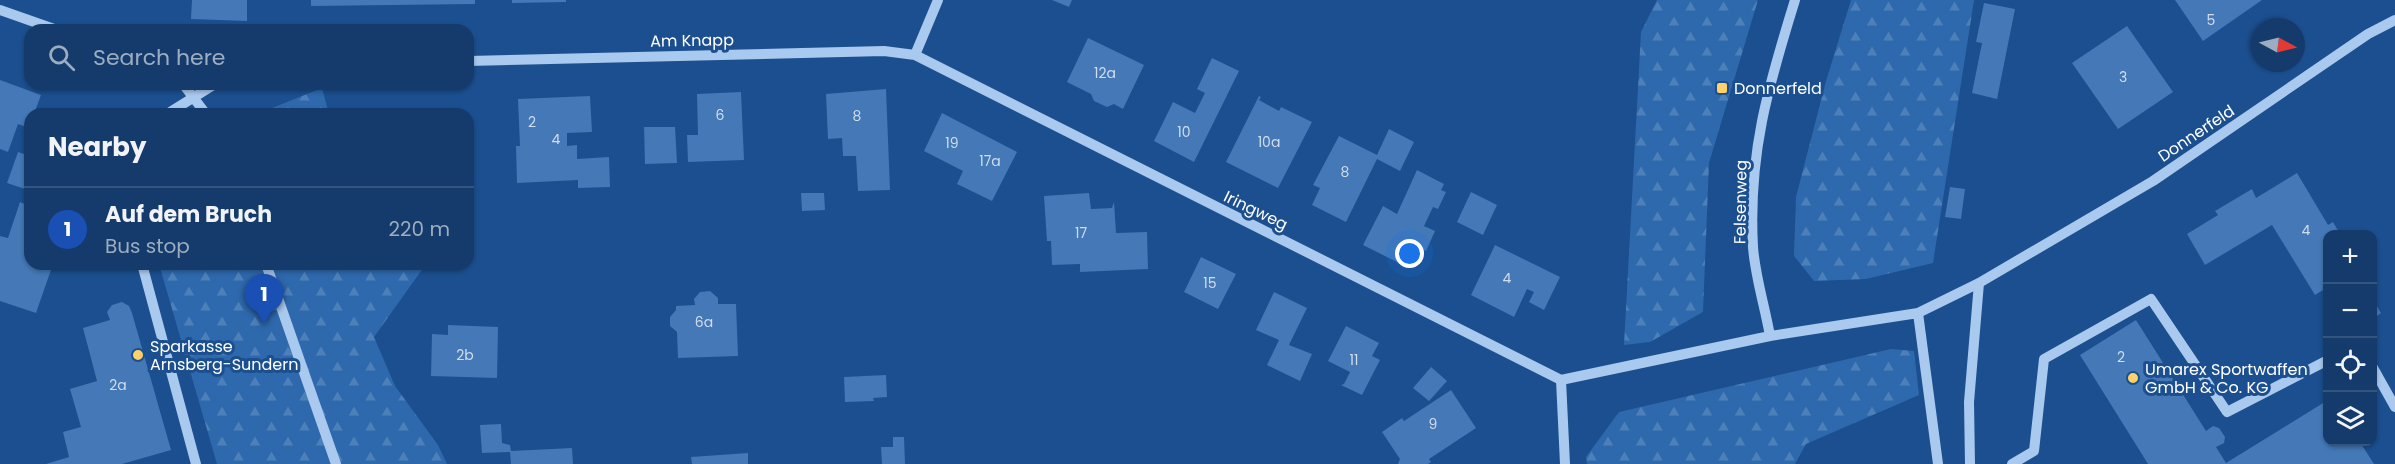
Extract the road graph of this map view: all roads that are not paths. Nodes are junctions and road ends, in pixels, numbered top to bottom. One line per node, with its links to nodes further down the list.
1 (938, 0): 6 (street)
2 (1795, 0): 17 (street, Felsenweg)
3 (0, 10): 5 (street)
4 (2395, 20): 15 (street, Donnerfeld)
5 (40, 24)
6 (915, 55): 7 (street, Am Knapp); 20 (street, Iringweg)
7 (474, 61)
8 (188, 90): 10 (street)
9 (204, 90): 10 (street)
10 (194, 96): 11 (street); 12 (street)
11 (175, 108)
12 (202, 108)
13 (144, 270): 22 (street)
14 (268, 270): 23 (street)
15 (1979, 283): 16 (street, Donnerfeld); 26 (street)
16 (1918, 312): 17 (street, Donnerfeld); 25 (street)
17 (1770, 336): 20 (street, Donnerfeld)
18 (2323, 363): 27 (street)
19 (2377, 373): 21 (street)
20 (1561, 380): 24 (street)
21 (2395, 406)
22 (196, 464)
23 (336, 464)
24 (1565, 464)
25 (1938, 464)
26 (1970, 464)
27 (2012, 464)

